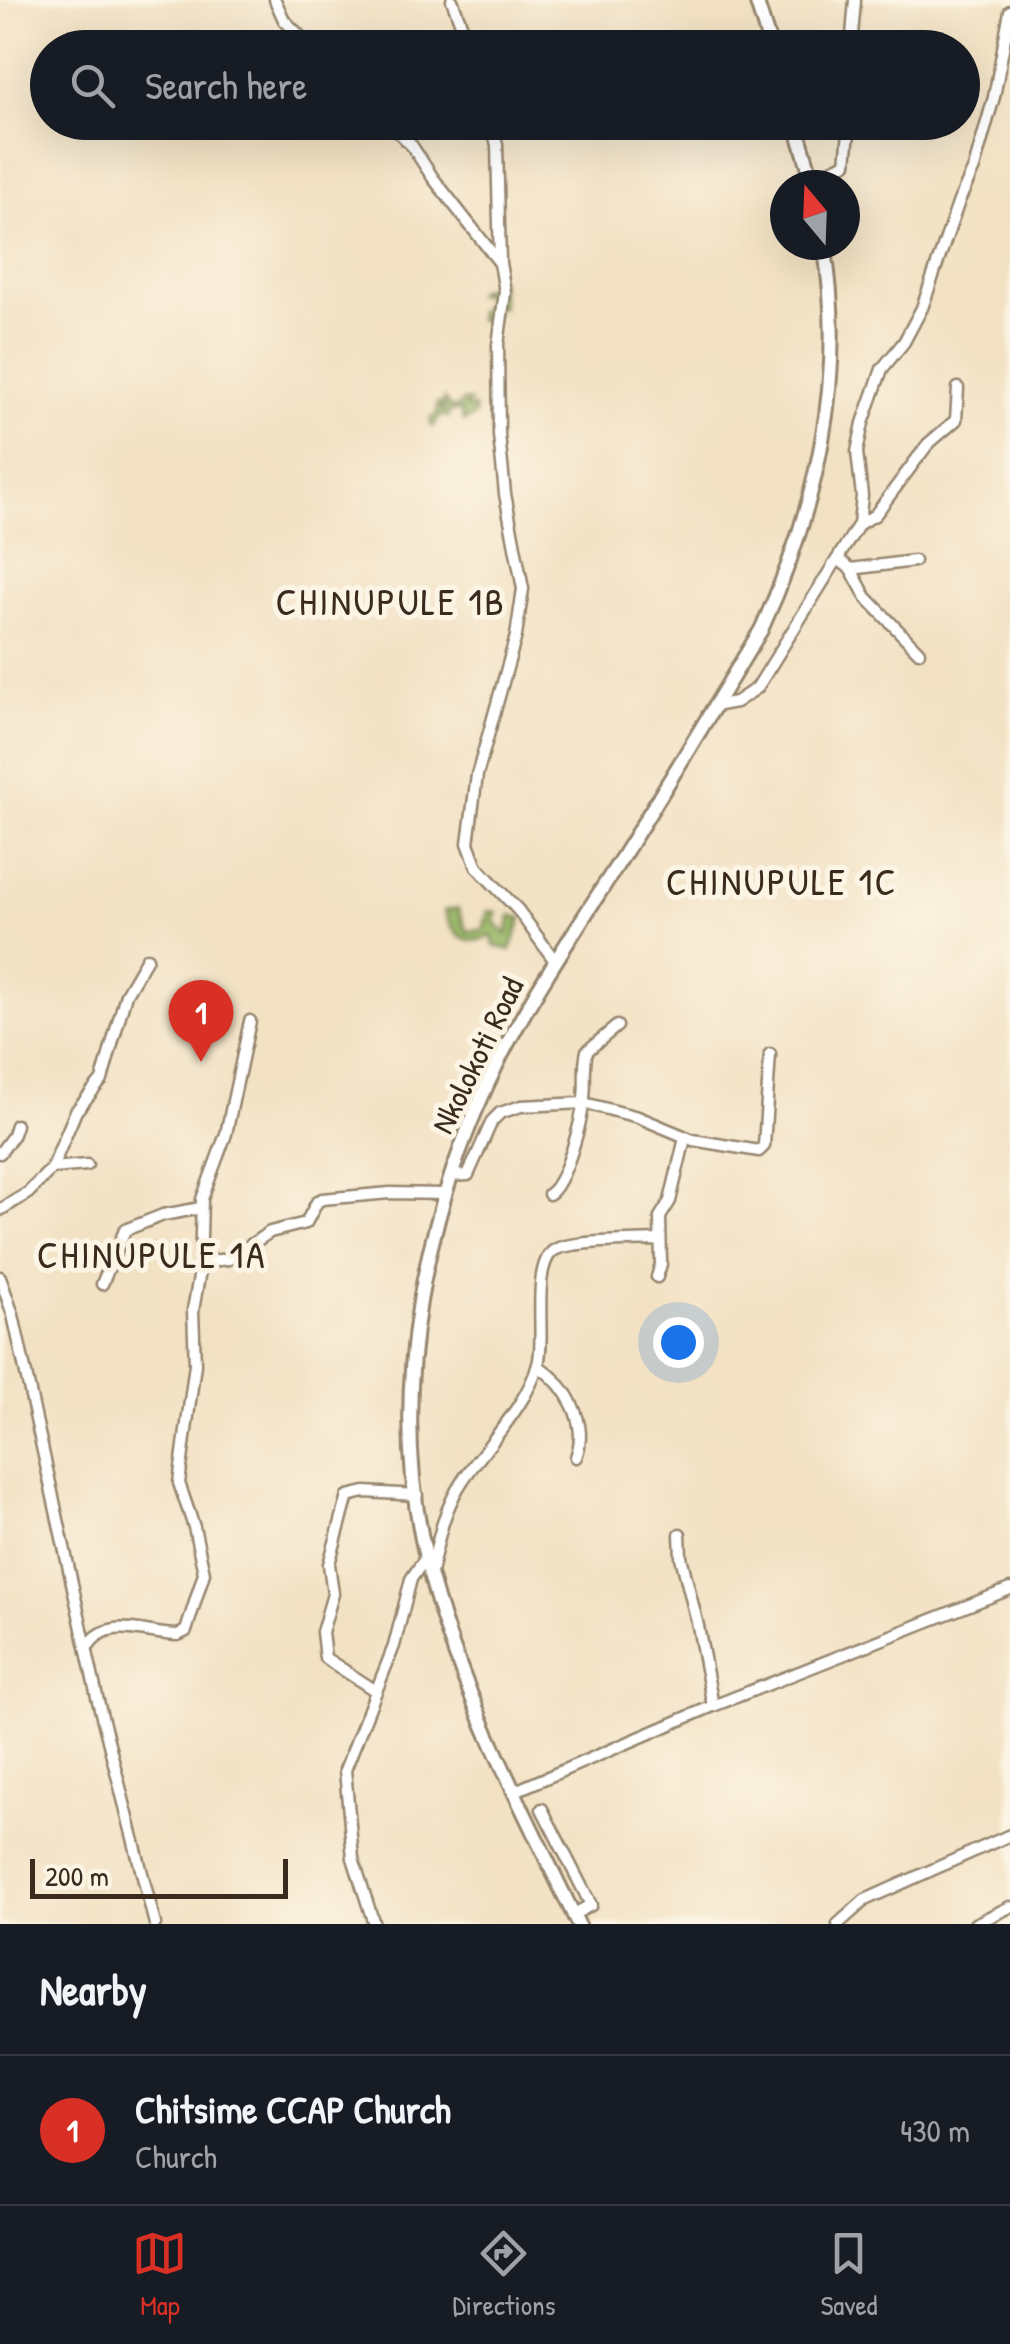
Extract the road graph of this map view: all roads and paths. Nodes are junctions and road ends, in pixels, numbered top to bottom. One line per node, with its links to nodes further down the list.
1 (275, 0): 7 (street)
2 (452, 0): 8 (street)
3 (756, 0): 9 (main road)
4 (856, 0): 10 (street)
5 (1010, 11): 6 (street)
6 (1009, 24): 20 (street)
7 (294, 30)
8 (463, 30)
9 (765, 30)
10 (853, 30)
11 (406, 140): 18 (street)
12 (496, 140): 18 (street)
13 (800, 140): 15 (main road)
14 (848, 140): 16 (street)
15 (809, 170)
16 (834, 170)
17 (825, 260): 25 (main road, Nkolokoti Road)
18 (500, 263): 27 (street)
19 (958, 388): 20 (street)
20 (859, 524): 21 (street)
21 (838, 559): 23 (street); 25 (street)
22 (914, 561): 23 (street)
23 (851, 569): 24 (street)
24 (920, 652)
25 (714, 706): 27 (main road, Nkolokoti Road)
26 (147, 958): 36 (street)
27 (556, 961): 37 (main road, Nkolokoti Road)
28 (250, 1021): 40 (street)
29 (617, 1026): 31 (street)
30 (770, 1054): 33 (street)
31 (584, 1103): 33 (street); 37 (street); 39 (street)
32 (16, 1125): 34 (street)
33 (685, 1138): 42 (street)
34 (0, 1152)
35 (87, 1165): 36 (street)
36 (52, 1168): 41 (street)
37 (450, 1176): 38 (main road, Nkolokoti Road)
38 (444, 1194): 43 (street); 49 (main road, Nkolokoti Road)
39 (549, 1194)
40 (201, 1208): 43 (street); 46 (street)
41 (0, 1210)
42 (660, 1240): 45 (street); 47 (street)
43 (201, 1262): 54 (street)
44 (0, 1277): 54 (street)
45 (657, 1277)
46 (102, 1284)
47 (538, 1366): 48 (street); 52 (street)
48 (576, 1457)
49 (417, 1495): 51 (main road, Nkolokoti Road); 55 (street)
50 (680, 1534): 56 (street)
51 (426, 1557): 52 (main road, Nkolokoti Road); 55 (street)
52 (430, 1574): 57 (main road, Nkolokoti Road)
53 (1010, 1589): 56 (street)
54 (87, 1646): 62 (street)
55 (376, 1692): 63 (street)
56 (713, 1706): 57 (street)
57 (514, 1792): 61 (main road, Nkolokoti Road)
58 (542, 1809): 61 (street)
59 (1010, 1835): 64 (street)
60 (1010, 1907): 65 (street)
61 (576, 1919)
62 (155, 1924)
63 (374, 1924)
64 (838, 1924)
65 (975, 1924)

